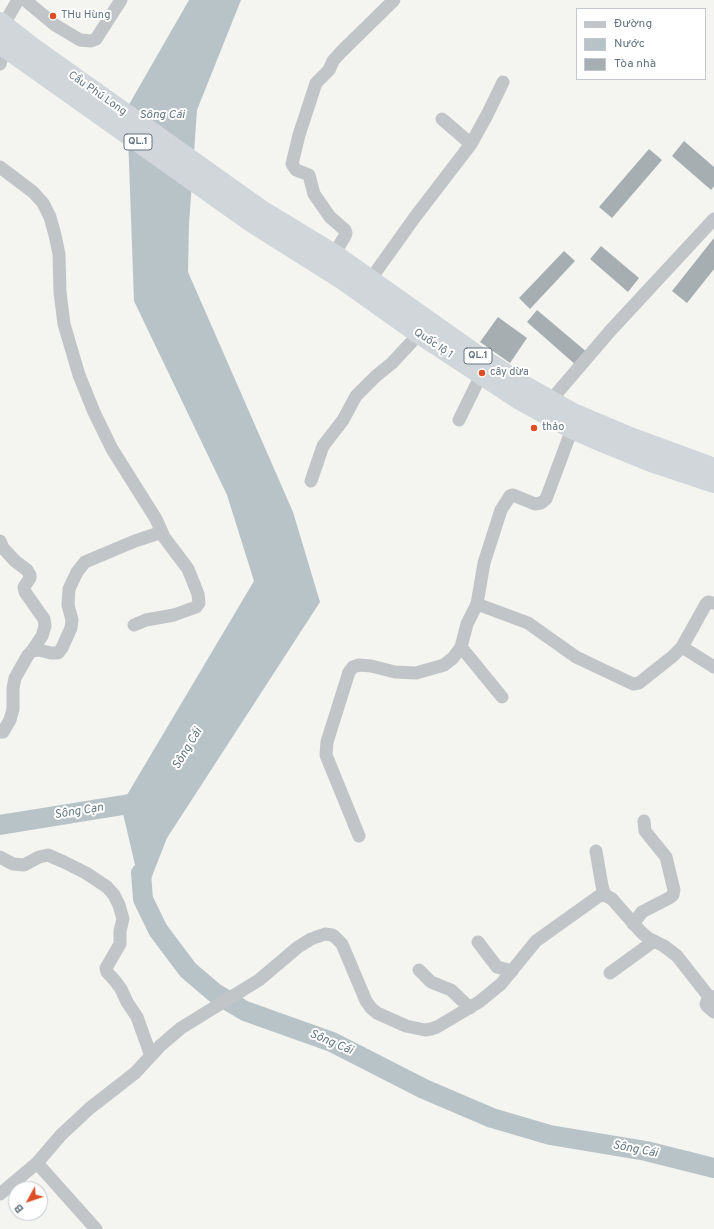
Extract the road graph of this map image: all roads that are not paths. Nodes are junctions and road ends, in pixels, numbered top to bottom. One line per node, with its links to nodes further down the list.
1 (18, 0): 5 (street)
2 (25, 0): 3 (street)
3 (121, 0)
4 (394, 0): 14 (street)
5 (2, 23): 7 (highway, QL.1)
6 (2, 52): 7 (highway, QL.1)
7 (29, 55): 12 (highway, Cầu Phú Long / QL.1)
8 (503, 82): 10 (street)
9 (442, 119): 10 (street)
10 (471, 144): 15 (street)
11 (0, 167): 24 (street)
12 (256, 215): 14 (highway, Quốc lộ 1 / QL.1); 16 (highway, Quốc lộ 1 / QL.1)
13 (714, 219): 18 (street)
14 (334, 254): 15 (highway, Quốc lộ 1 / QL.1)
15 (370, 280): 18 (highway, Quốc lộ 1 / QL.1)
16 (419, 334): 17 (highway, Quốc lộ 1 / QL.1); 22 (street)
17 (481, 375): 19 (street); 20 (highway, Quốc lộ 1 / QL.1)
18 (551, 400): 21 (highway, Quốc lộ 1 / QL.1)
19 (459, 420)
20 (572, 429): 23 (highway, Quốc lộ 1 / QL.1); 27 (street)
21 (714, 468)
22 (311, 481)
23 (714, 483)
24 (162, 532): 28 (street); 31 (street)
25 (0, 541): 31 (street)
26 (714, 603): 30 (street)
27 (477, 604): 29 (street); 30 (street)
28 (134, 625)
29 (460, 647): 33 (street); 36 (street)
30 (682, 647): 32 (street)
31 (32, 651): 34 (street)
32 (714, 667)
33 (502, 697)
34 (0, 732)
35 (644, 821): 40 (street)
36 (359, 836)
37 (596, 851): 39 (street)
38 (0, 857): 49 (street)
39 (605, 895): 40 (street); 44 (street)
40 (633, 924): 41 (street)
41 (654, 941): 45 (street); 46 (street)
42 (478, 942): 44 (street)
43 (419, 970): 47 (street)
44 (512, 971): 47 (street)
45 (610, 973)
46 (712, 997): 48 (street)
47 (470, 1008): 49 (street)
48 (714, 1012)
49 (151, 1056): 50 (street)
50 (37, 1163): 51 (street); 52 (street)
51 (0, 1194)
52 (96, 1229)

